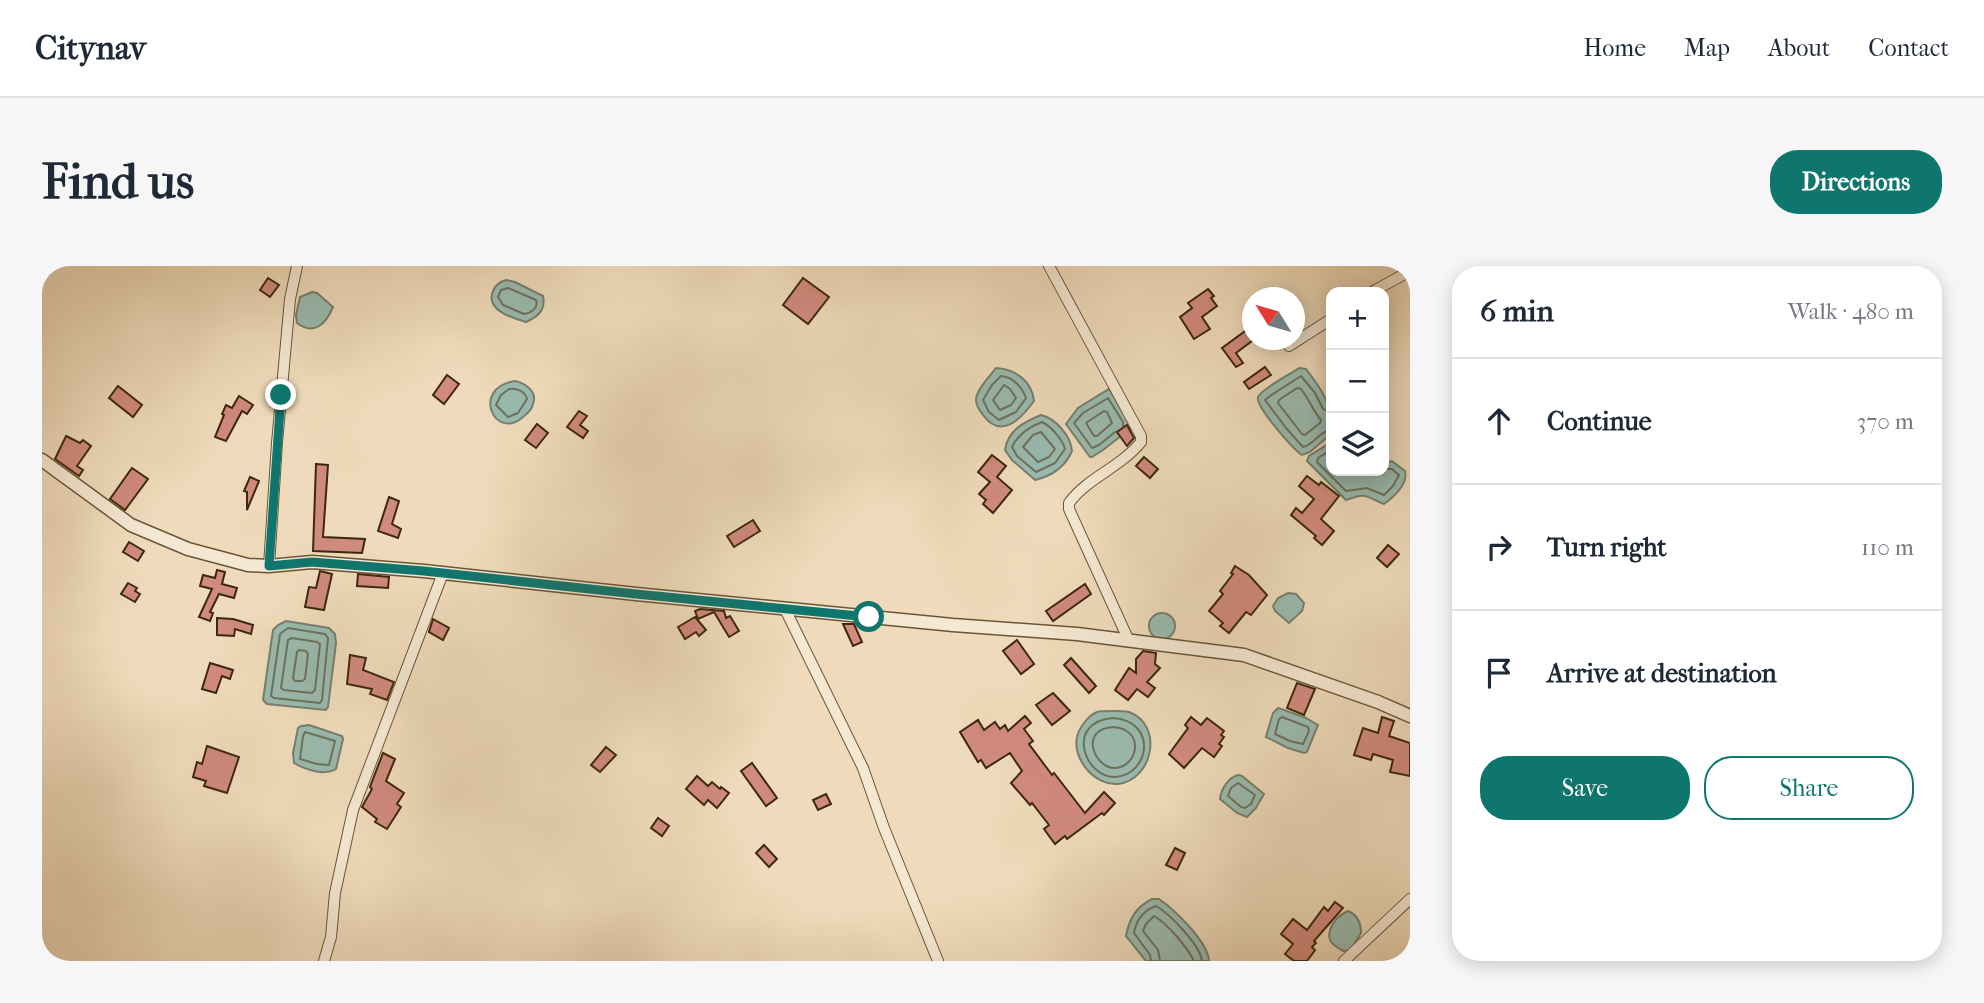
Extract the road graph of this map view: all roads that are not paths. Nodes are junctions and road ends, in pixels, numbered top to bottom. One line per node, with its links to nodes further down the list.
1 (297, 266): 8 (street)
2 (1049, 266): 11 (street)
3 (1410, 271): 4 (street)
4 (1381, 287)
5 (1326, 322): 6 (street)
6 (1305, 336)
7 (42, 460): 8 (street)
8 (269, 566): 9 (street)
9 (443, 573): 10 (street); 14 (street)
10 (786, 609): 11 (street); 15 (street)
11 (1129, 641): 12 (street)
12 (1410, 716)
13 (1410, 899): 16 (street)
14 (324, 961)
15 (938, 961)
16 (1344, 961)

